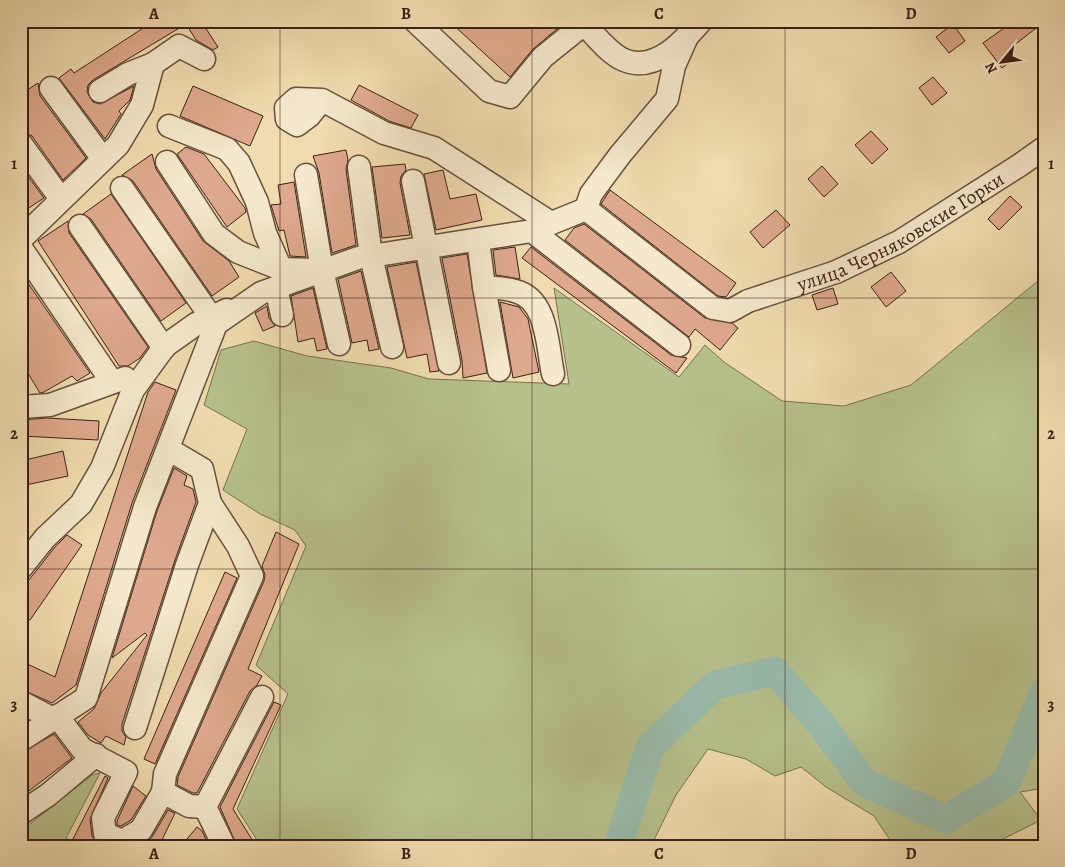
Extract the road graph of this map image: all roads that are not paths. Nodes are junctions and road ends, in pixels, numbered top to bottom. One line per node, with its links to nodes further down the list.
1 (415, 21): 3 (street)
2 (701, 21): 3 (street)
3 (686, 39): 19 (street)
4 (204, 59): 5 (street)
5 (154, 64): 7 (street); 12 (street)
6 (51, 88): 12 (street)
7 (100, 91)
8 (322, 100): 21 (street)
9 (169, 126): 28 (street)
10 (21, 144): 18 (street)
11 (1044, 148): 19 (street, улица Черняковские Горки)
12 (103, 159): 18 (street)
13 (167, 162): 28 (street)
14 (359, 166): 26 (street)
15 (306, 175): 27 (street)
16 (413, 181): 25 (street)
17 (122, 188): 31 (street)
18 (61, 199): 22 (street)
19 (586, 209): 21 (street)
20 (80, 226): 35 (street)
21 (542, 227): 23 (street); 33 (street)
22 (21, 238)
23 (478, 240): 25 (street); 29 (street)
24 (21, 248): 40 (street)
25 (424, 249): 26 (street); 36 (street)
26 (371, 256): 27 (street); 34 (street)
27 (322, 270): 28 (street); 32 (street)
28 (273, 283): 30 (street); 31 (street); 42 (street)
29 (484, 287): 37 (street); 39 (street)
30 (282, 314)
31 (211, 317): 35 (street)
32 (339, 344)
33 (679, 345)
34 (392, 347)
35 (164, 348): 38 (street)
36 (448, 363)
37 (499, 370)
38 (147, 371): 40 (street); 44 (street)
39 (553, 374)
40 (112, 382): 41 (street)
41 (24, 402)
42 (168, 449): 43 (street); 49 (street)
43 (210, 502): 50 (street); 53 (street)
44 (45, 538): 45 (street); 46 (street)
45 (21, 539)
46 (21, 568)
47 (262, 697): 54 (street)
48 (21, 702): 49 (street)
49 (55, 718): 51 (street); 52 (street)
50 (135, 728)
51 (21, 740)
52 (96, 755): 53 (street); 55 (street)
53 (163, 792): 54 (street)
54 (206, 807): 56 (street)
55 (21, 813)
56 (224, 846)

